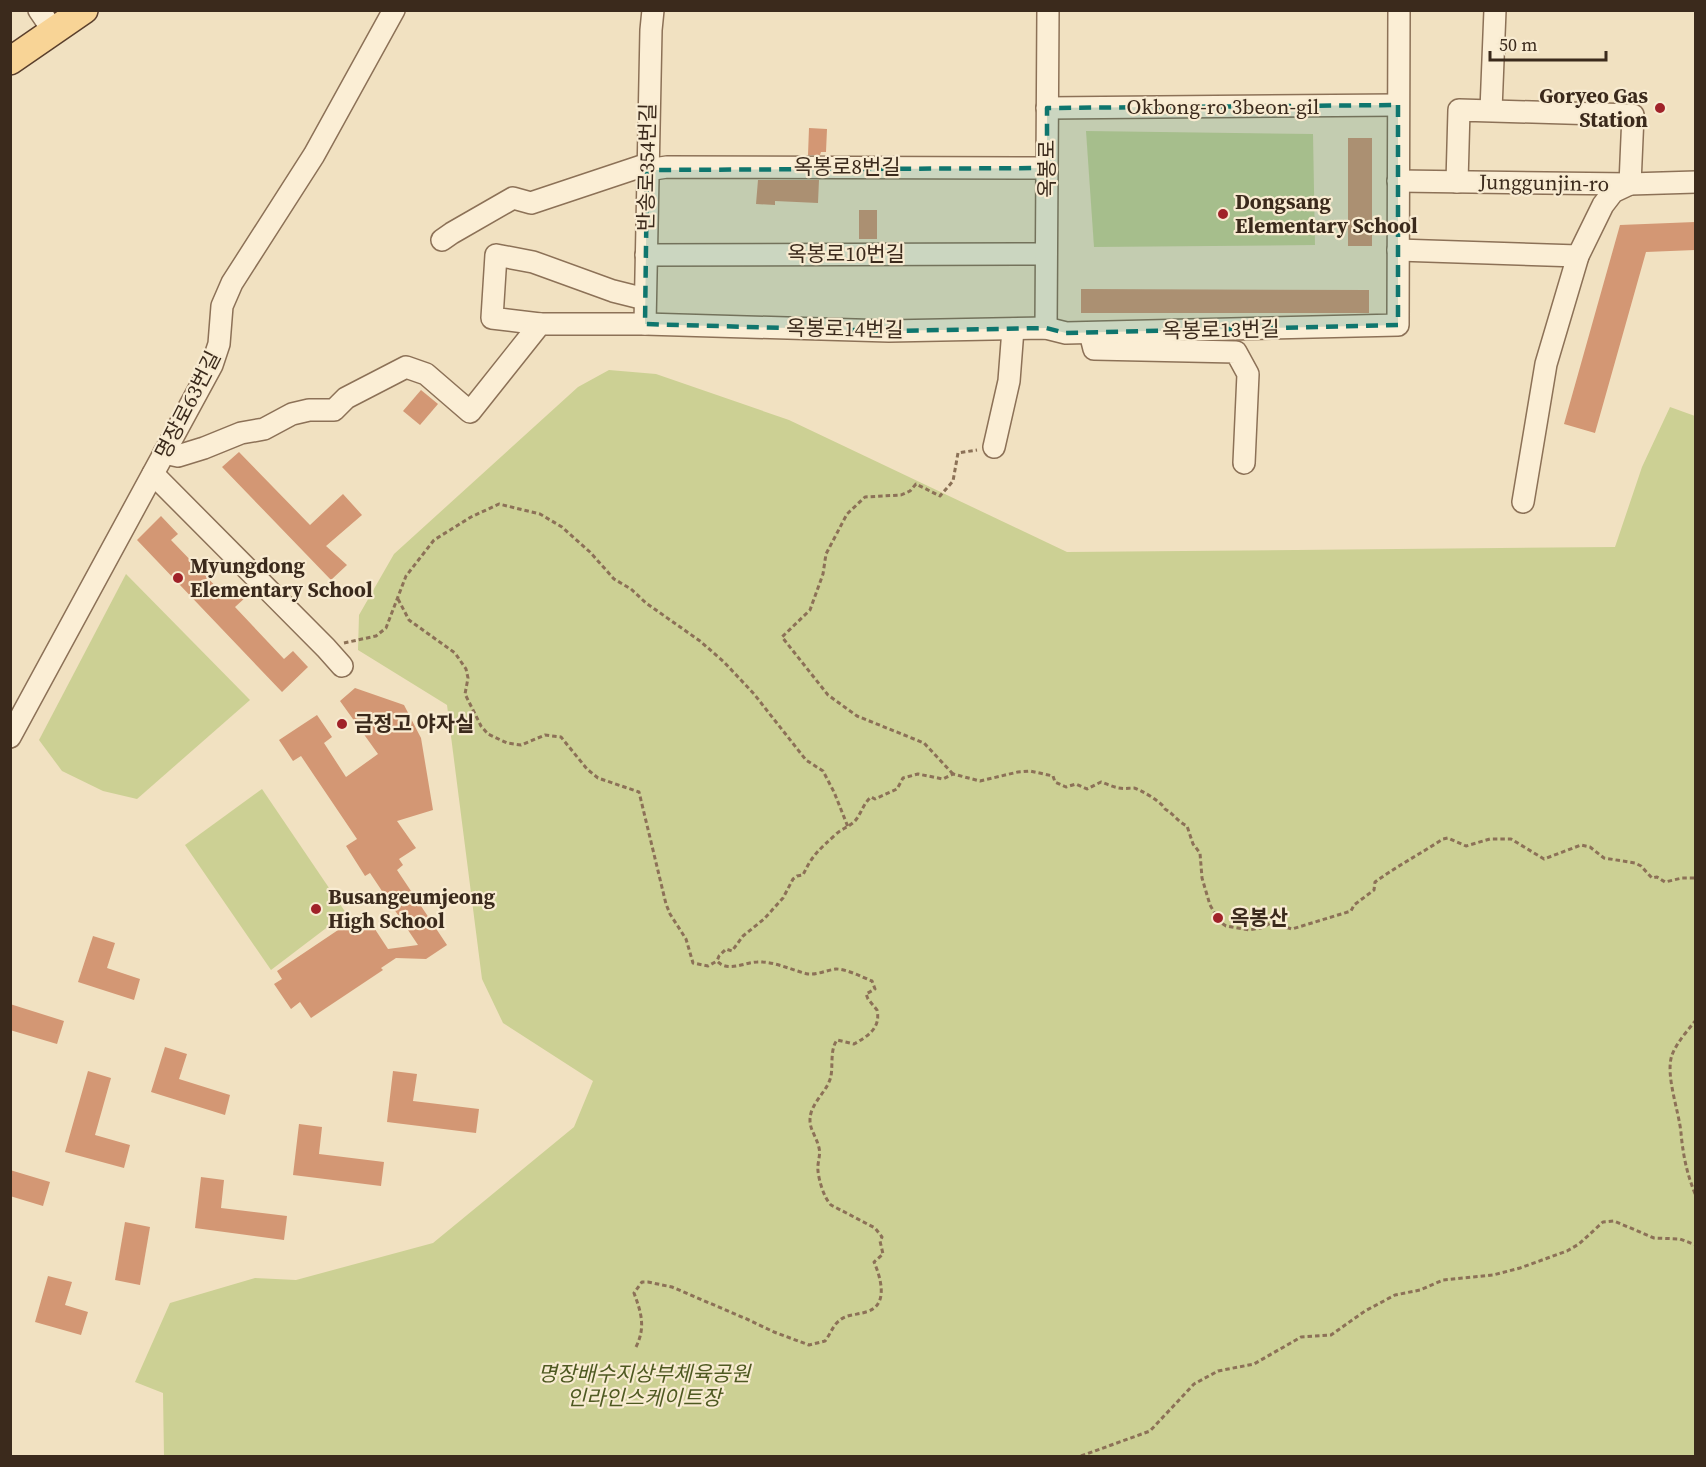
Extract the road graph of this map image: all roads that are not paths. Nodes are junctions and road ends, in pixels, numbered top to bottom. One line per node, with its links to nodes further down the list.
1 (84, 10): 7 (main road)
2 (394, 10): 30 (street, 명장로63번길)
3 (653, 10): 13 (street, 반송로354번길)
4 (1048, 10): 10 (street, 옥봉로)
5 (1399, 10): 9 (street)
6 (1495, 10): 11 (street)
7 (46, 21): 8 (main road)
8 (10, 61)
9 (1398, 105): 10 (street, Okbong-ro 3beon-gil); 14 (street)
10 (1047, 108): 12 (street, 옥봉로)
11 (1491, 111): 15 (street, Junggunjin-ro); 17 (street, Junggunjin-ro)
12 (1047, 168): 13 (street, 옥봉로8번길); 20 (street, 옥봉로)
13 (646, 170): 18 (street, 옥봉로8번길); 21 (street, 반송로354번길)
14 (1398, 181): 15 (street, Junggunjin-ro); 19 (street)
15 (1457, 182): 17 (street, Junggunjin-ro)
16 (1695, 182): 17 (street, Junggunjin-ro)
17 (1630, 184): 22 (street)
18 (442, 240)
19 (1398, 250): 22 (street); 28 (street, 옥봉로13번길)
20 (1046, 254): 21 (street, 옥봉로10번길); 26 (street, 옥봉로)
21 (646, 255): 23 (street, 반송로354번길)
22 (1578, 256): 33 (street)
23 (645, 299): 24 (street, 옥봉로14번길); 25 (street, 반송로354번길)
24 (540, 324): 25 (street, 옥봉로14번길); 30 (street)
25 (645, 324): 27 (street, 옥봉로14번길)
26 (1046, 328): 27 (street, 옥봉로14번길); 28 (street, 옥봉로13번길)
27 (1013, 329): 29 (street)
28 (1090, 333): 31 (street)
29 (994, 447)
30 (164, 453): 32 (street, 명장로63번길)
31 (1244, 463)
32 (153, 474): 34 (street); 35 (street, 명장로63번길)
33 (1523, 502)
34 (342, 666)
35 (10, 737)

